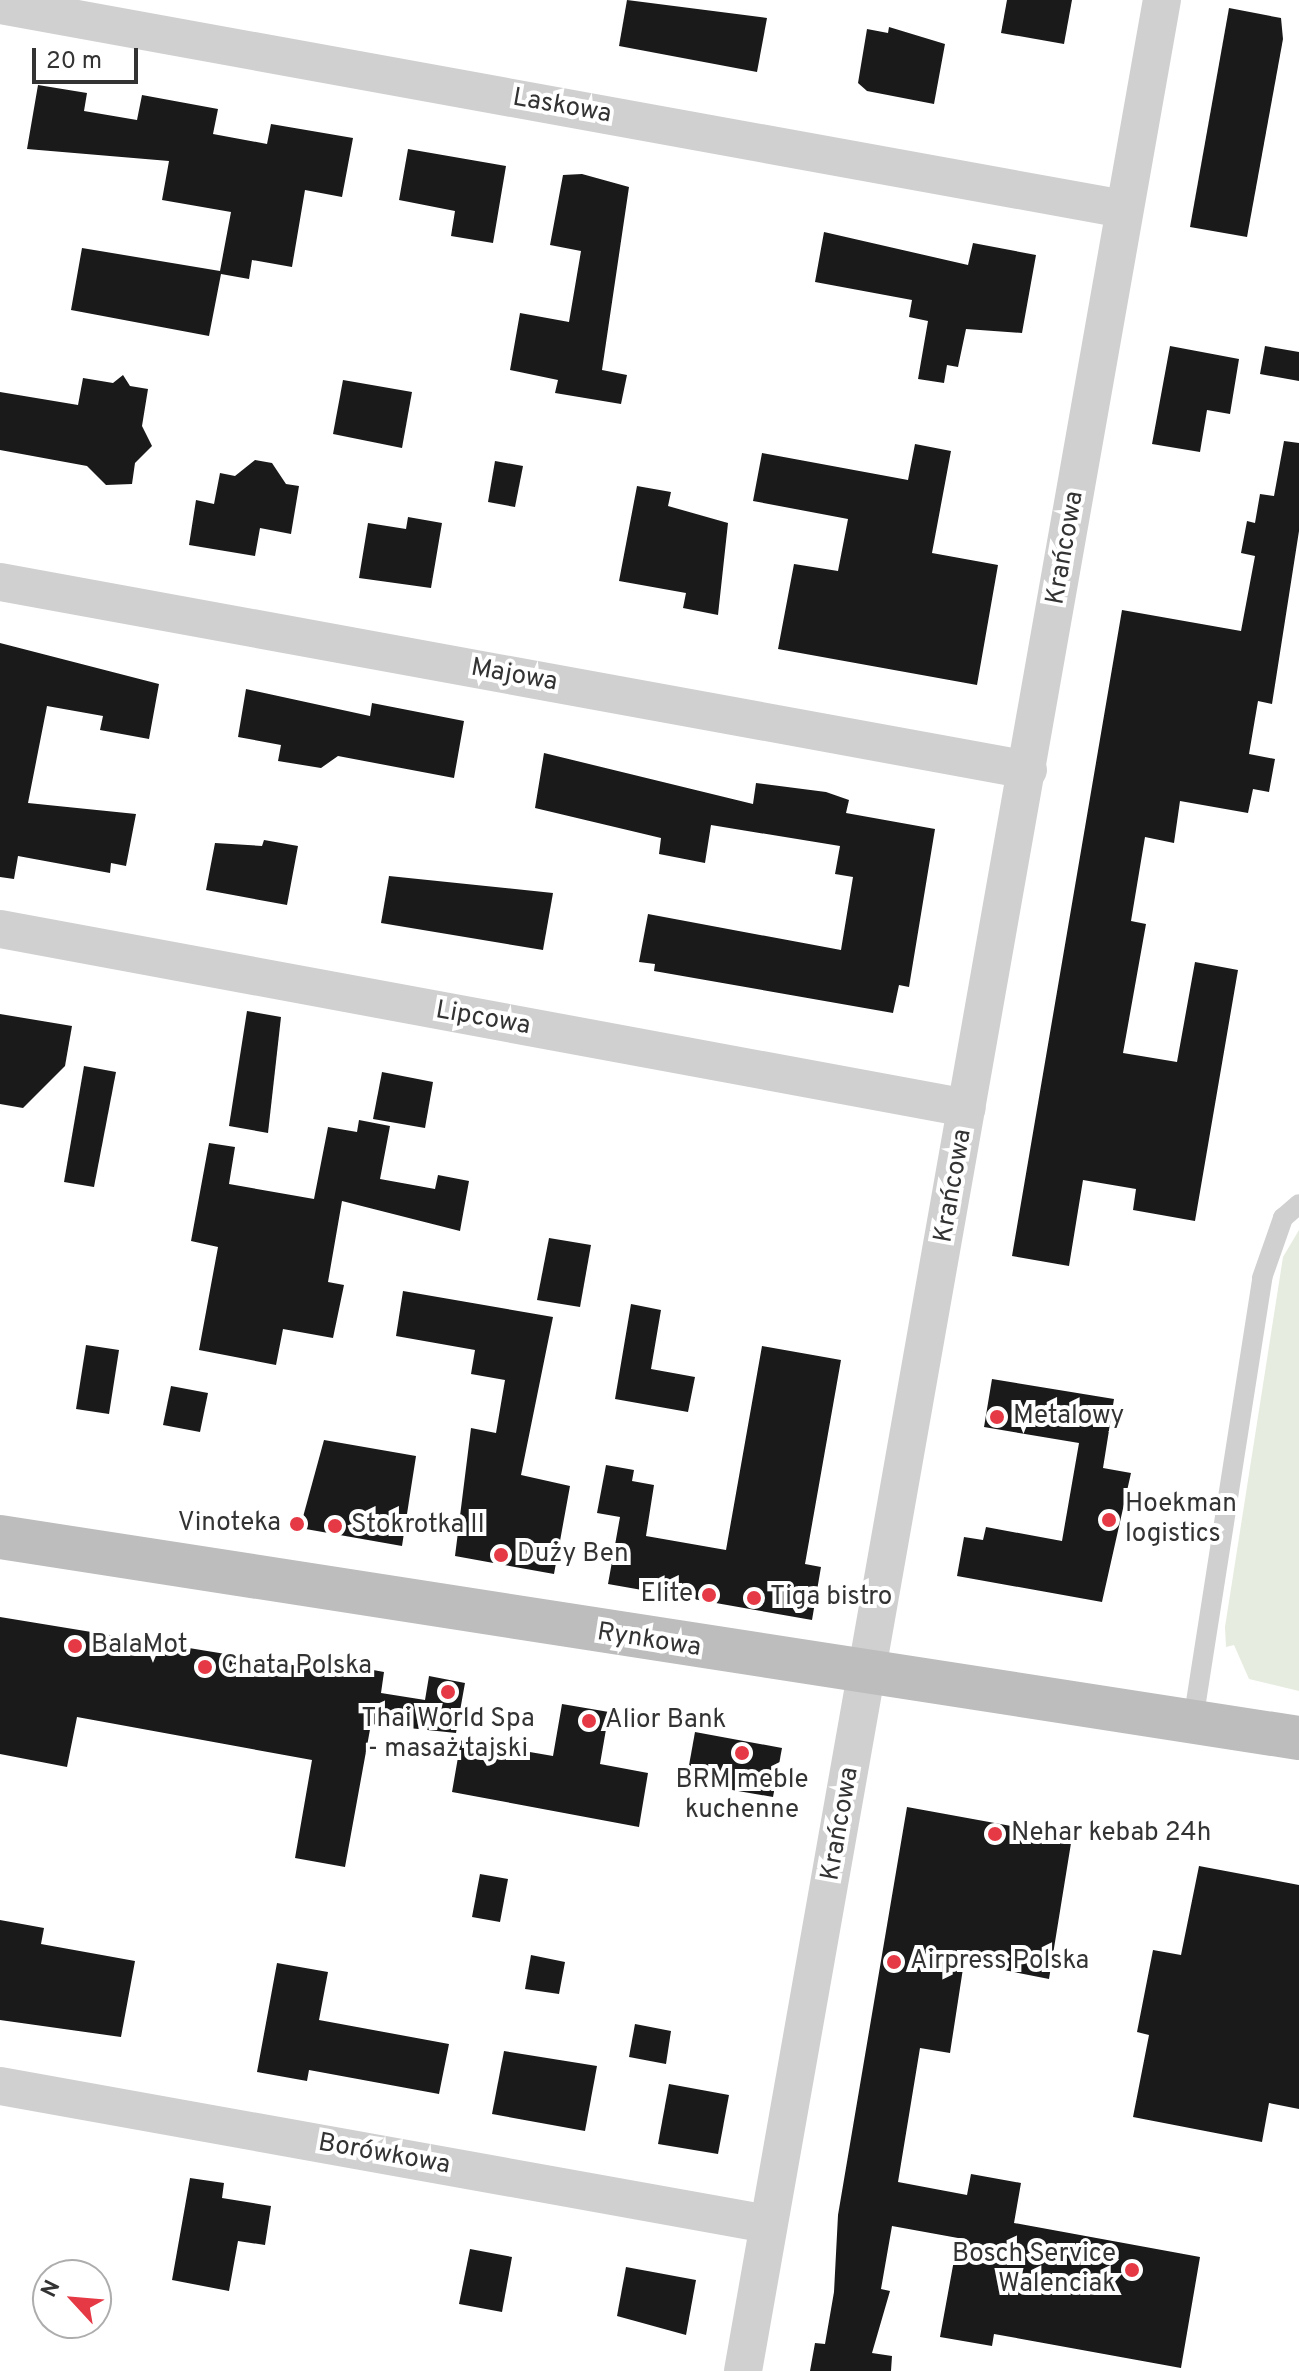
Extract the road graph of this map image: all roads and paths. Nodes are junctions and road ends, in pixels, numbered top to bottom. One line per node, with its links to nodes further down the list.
1 (1162, 0): 3 (street, Krańcowa)
2 (0, 5): 3 (street, Laskowa)
3 (1124, 209): 5 (street, Krańcowa)
4 (0, 582): 5 (street, Majowa)
5 (1028, 770): 7 (street, Krańcowa)
6 (0, 929): 7 (street, Lipcowa)
7 (967, 1108): 10 (street, Krańcowa)
8 (1299, 1204): 11 (lane)
9 (0, 1537): 10 (street, Rynkowa)
10 (869, 1673): 11 (street, Rynkowa); 14 (street, Krańcowa)
11 (1193, 1721): 12 (street, Rynkowa)
12 (1299, 1738)
13 (0, 2086): 14 (street, Borówkowa)
14 (768, 2224): 15 (street, Krańcowa)
15 (743, 2371)

